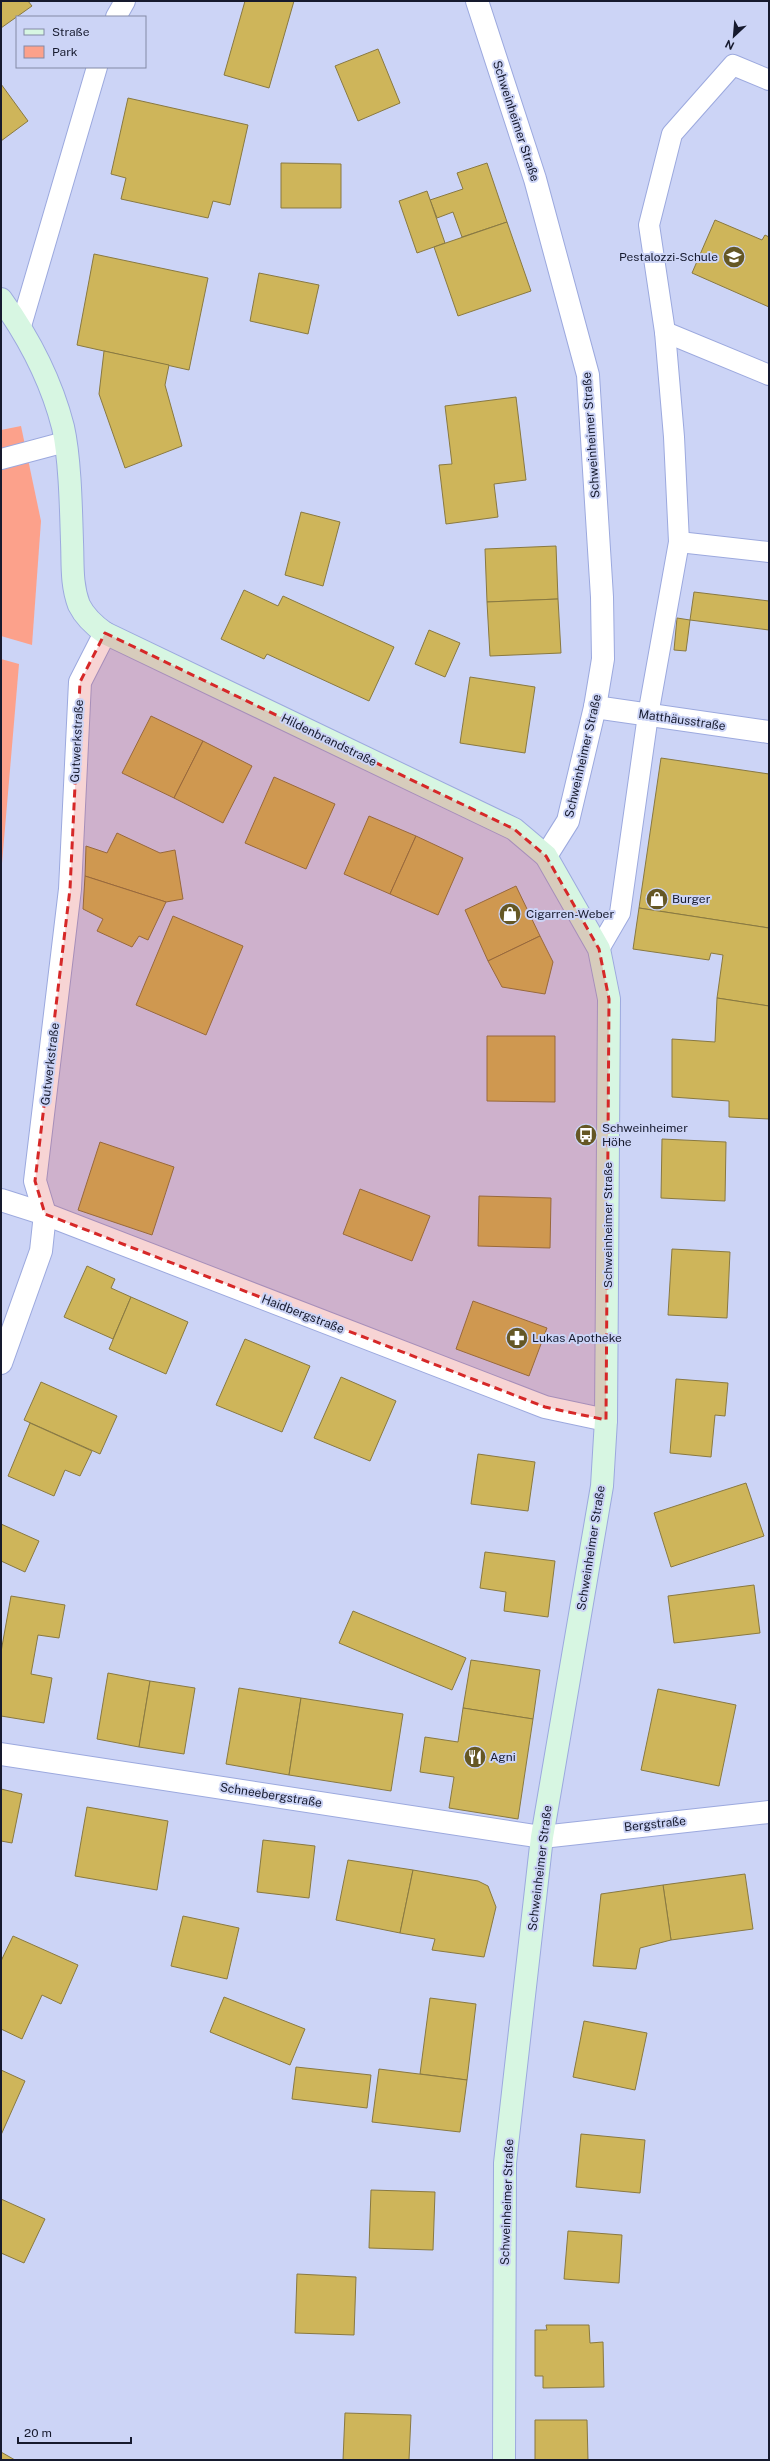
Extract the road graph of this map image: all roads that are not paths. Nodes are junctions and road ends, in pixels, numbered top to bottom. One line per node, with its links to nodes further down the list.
1 (125, 1): 3 (lane)
2 (477, 1): 15 (street, Schweinheimer Straße)
3 (117, 16)
4 (97, 68): 7 (lane)
5 (769, 80): 8 (lane)
6 (1, 299): 7 (street)
7 (21, 326): 10 (street)
8 (665, 332): 9 (lane); 12 (lane)
9 (769, 375)
10 (65, 442): 11 (lane); 14 (street)
11 (1, 459)
12 (679, 542): 13 (lane); 16 (lane)
13 (769, 552)
14 (105, 633): 18 (street, Hildenbrandstraße); 21 (street, Gutwerkstraße)
15 (595, 707): 16 (street, Matthäusstraße); 18 (street, Schweinheimer Straße)
16 (648, 715): 17 (street, Matthäusstraße); 19 (lane)
17 (769, 732)
18 (546, 856): 19 (street, Schweinheimer Straße)
19 (599, 949): 23 (street, Schweinheimer Straße)
20 (1, 1200): 21 (street, Haidbergstraße)
21 (45, 1214): 22 (street); 23 (street, Haidbergstraße)
22 (1, 1363)
23 (606, 1420): 26 (street, Schweinheimer Straße)
24 (1, 1754): 26 (street, Schneebergstraße)
25 (769, 1812): 26 (street, Bergstraße)
26 (542, 1836): 27 (street, Schweinheimer Straße)
27 (504, 2460)

